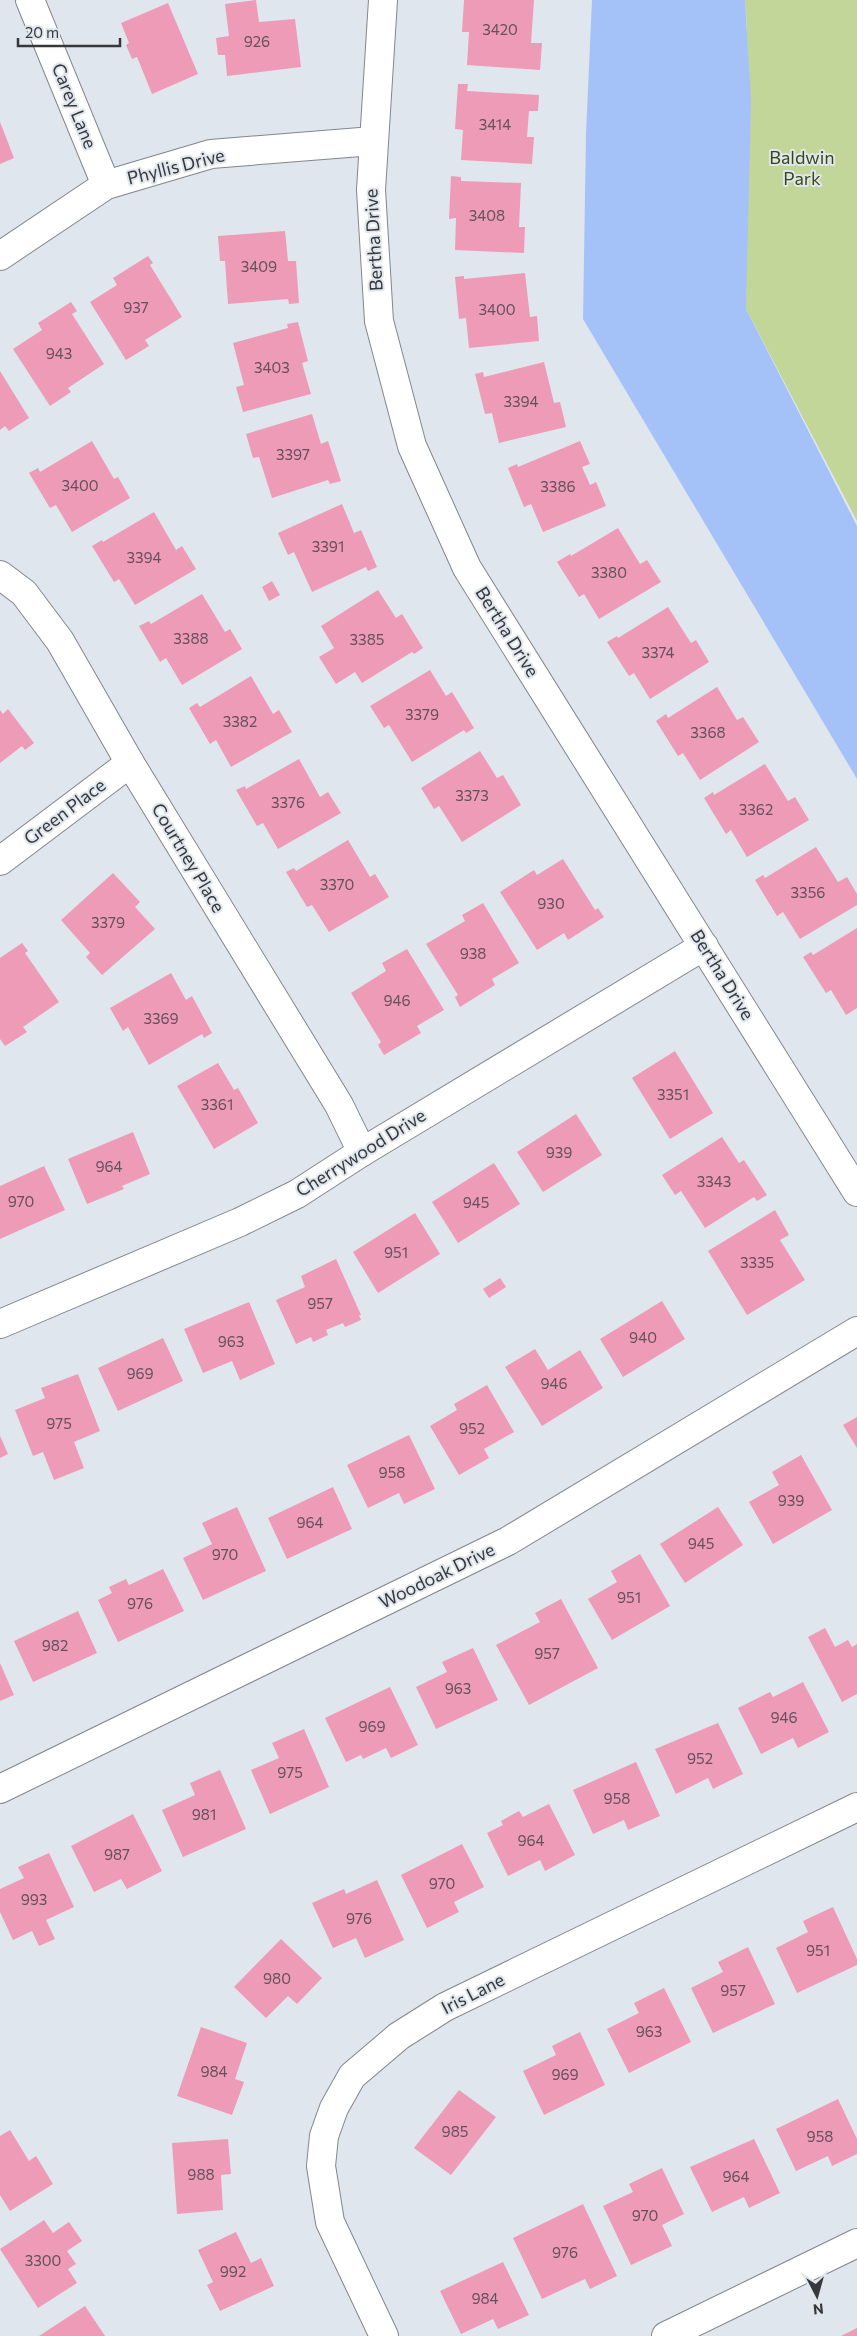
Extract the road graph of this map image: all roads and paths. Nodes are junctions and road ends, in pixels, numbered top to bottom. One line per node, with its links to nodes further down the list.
1 (30, 0): 4 (street, Carey Lane)
2 (383, 0): 3 (street, Bertha Drive)
3 (373, 141): 4 (street, Phyllis Drive); 9 (street, Bertha Drive)
4 (106, 185): 5 (street, Phyllis Drive)
5 (0, 256)
6 (0, 575): 7 (street, Courtney Place)
7 (130, 763): 8 (street, Green Place); 10 (street, Courtney Place)
8 (0, 861)
9 (704, 946): 10 (street, Cherrywood Drive); 11 (street, Bertha Drive)
10 (362, 1152): 12 (street, Cherrywood Drive)
11 (857, 1192)
12 (0, 1324)
13 (857, 1331): 14 (street, Woodoak Drive)
14 (0, 1789)
15 (857, 1807): 17 (street, Iris Lane)
16 (857, 2243): 18 (street)
17 (384, 2336)
18 (666, 2336)

